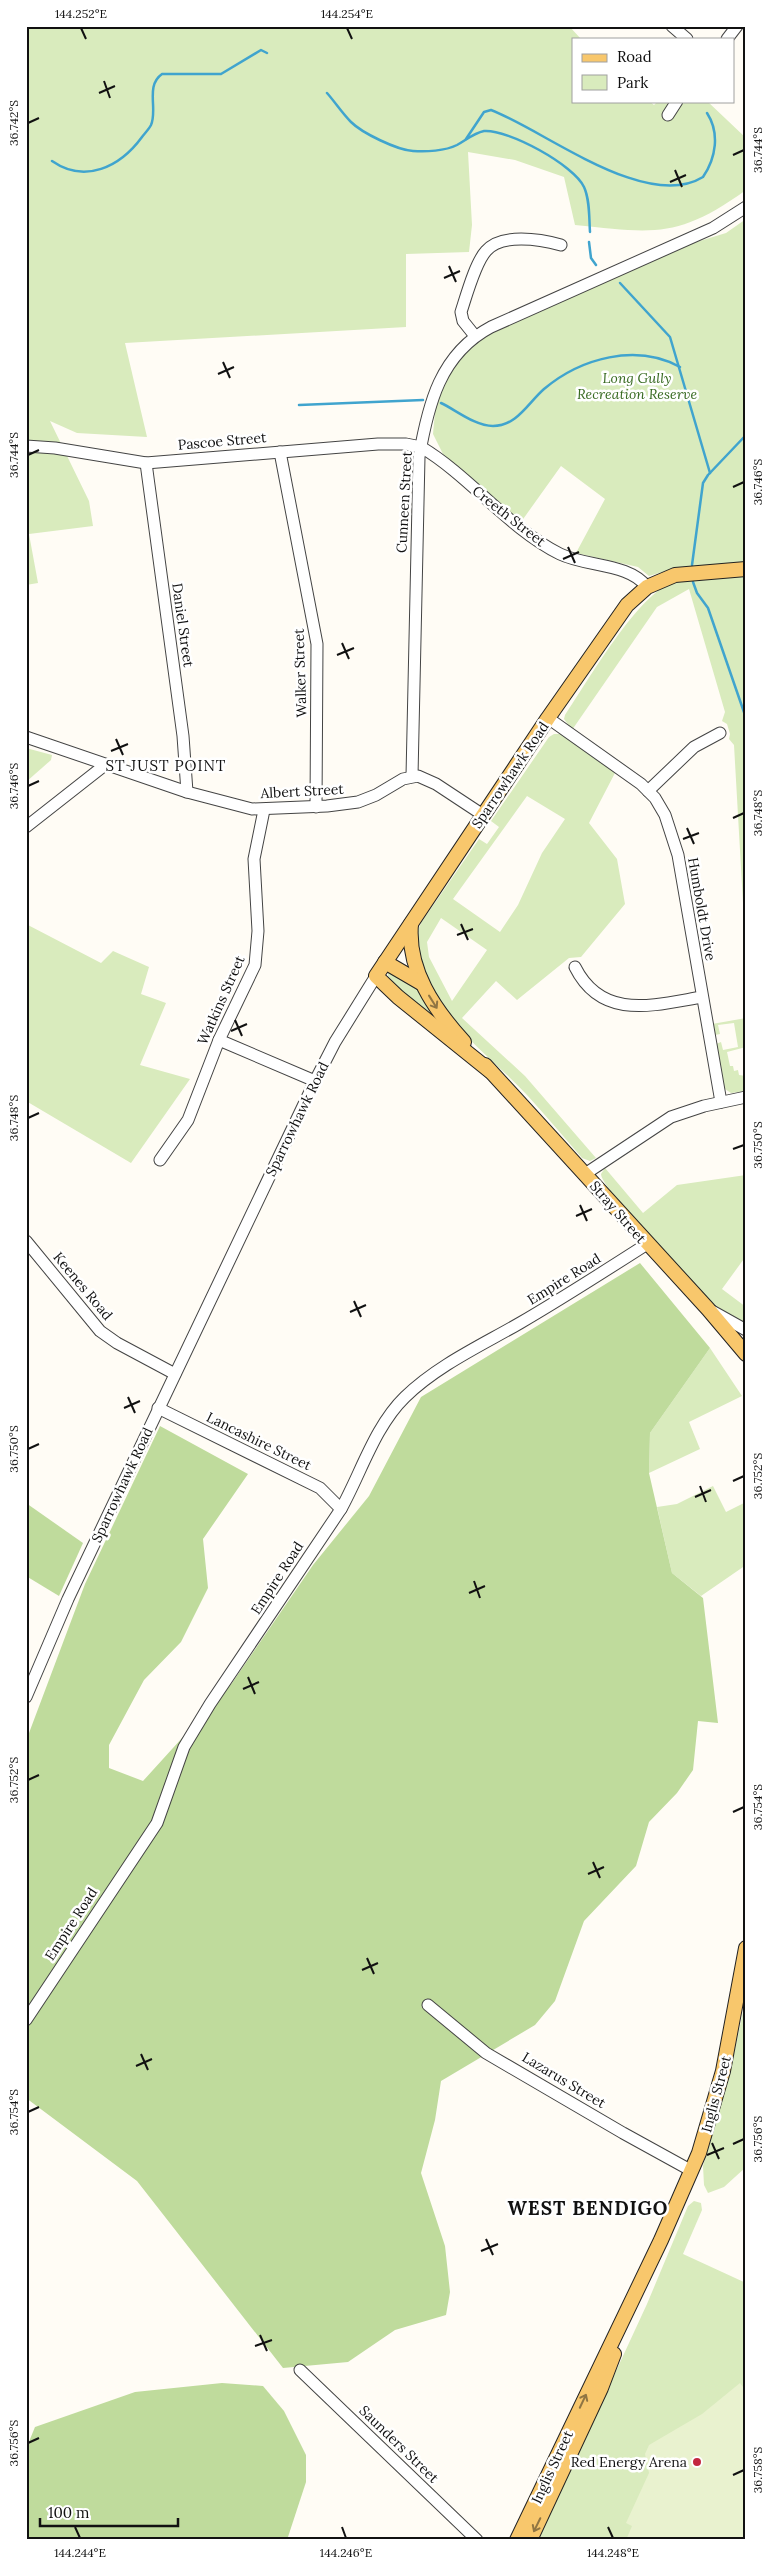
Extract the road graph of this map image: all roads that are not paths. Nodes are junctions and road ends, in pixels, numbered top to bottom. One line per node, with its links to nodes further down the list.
1 (672, 26): 3 (street)
2 (737, 26): 4 (street)
3 (686, 38)
4 (728, 38)
5 (676, 102): 6 (street)
6 (668, 115)
7 (746, 207): 9 (street, Cunneen Street)
8 (560, 244): 9 (street)
9 (475, 336): 11 (street, Cunneen Street)
10 (26, 446): 13 (street, Pascoe Street)
11 (421, 448): 12 (street, Pascoe Street); 15 (street, Creeth Street); 20 (street, Cunneen Street)
12 (280, 452): 13 (street, Pascoe Street); 23 (street, Walker Street)
13 (146, 463): 22 (street, Daniel Street)
14 (746, 569): 15 (main road)
15 (647, 587): 16 (main road, Sparrowhawk Road)
16 (548, 718): 21 (street, Humboldt Drive); 25 (main road, Sparrowhawk Road)
17 (720, 733): 21 (street)
18 (26, 737): 19 (street, Albert Street)
19 (105, 764): 22 (street, Albert Street); 26 (street)
20 (412, 776): 23 (street, Albert Street); 25 (street)
21 (648, 791): 32 (street, Humboldt Drive)
22 (187, 792): 24 (street, Albert Street)
23 (316, 807): 24 (street, Albert Street)
24 (264, 810): 33 (street, Watkins Street)
25 (484, 815): 27 (main road, Sparrowhawk Road)
26 (26, 827)
27 (411, 924): 28 (main road, Sparrowhawk Road); 31 (main road, Stray Street)
28 (385, 962): 30 (main road, Sparrowhawk Road); 31 (main road)
29 (575, 967): 32 (street)
30 (376, 976): 34 (main road, Stray Street); 35 (street, Sparrowhawk Road)
31 (423, 984): 34 (main road, Stray Street, one-way to 34)
32 (702, 997): 37 (street, Humboldt Drive)
33 (219, 1040): 35 (street); 38 (street, Watkins Street)
34 (490, 1071): 39 (main road, Stray Street)
35 (315, 1081): 45 (street, Sparrowhawk Road)
36 (746, 1098): 37 (street)
37 (721, 1102): 39 (street)
38 (160, 1160)
39 (585, 1174): 41 (main road, Stray Street)
40 (26, 1241): 45 (street, Keenes Road)
41 (647, 1244): 42 (main road, Stray Street); 47 (street, Empire Road)
42 (708, 1309): 43 (street); 44 (main road, Stray Street)
43 (746, 1330)
44 (746, 1354)
45 (175, 1374): 46 (street, Sparrowhawk Road)
46 (158, 1408): 47 (street, Lancashire Street); 48 (street, Sparrowhawk Road)
47 (341, 1509): 51 (street, Empire Road)
48 (26, 1697)
49 (746, 1948): 52 (main road, Inglis Street)
50 (428, 2005): 52 (street, Lazarus Street)
51 (26, 2020)
52 (692, 2170): 54 (main road, Inglis Street)
53 (300, 2370): 55 (street, Saunders Street)
54 (576, 2428): 56 (main road, Inglis Street); 57 (main road, Inglis Street, one-way to 57)
55 (476, 2540)
56 (517, 2540)
57 (530, 2540)

